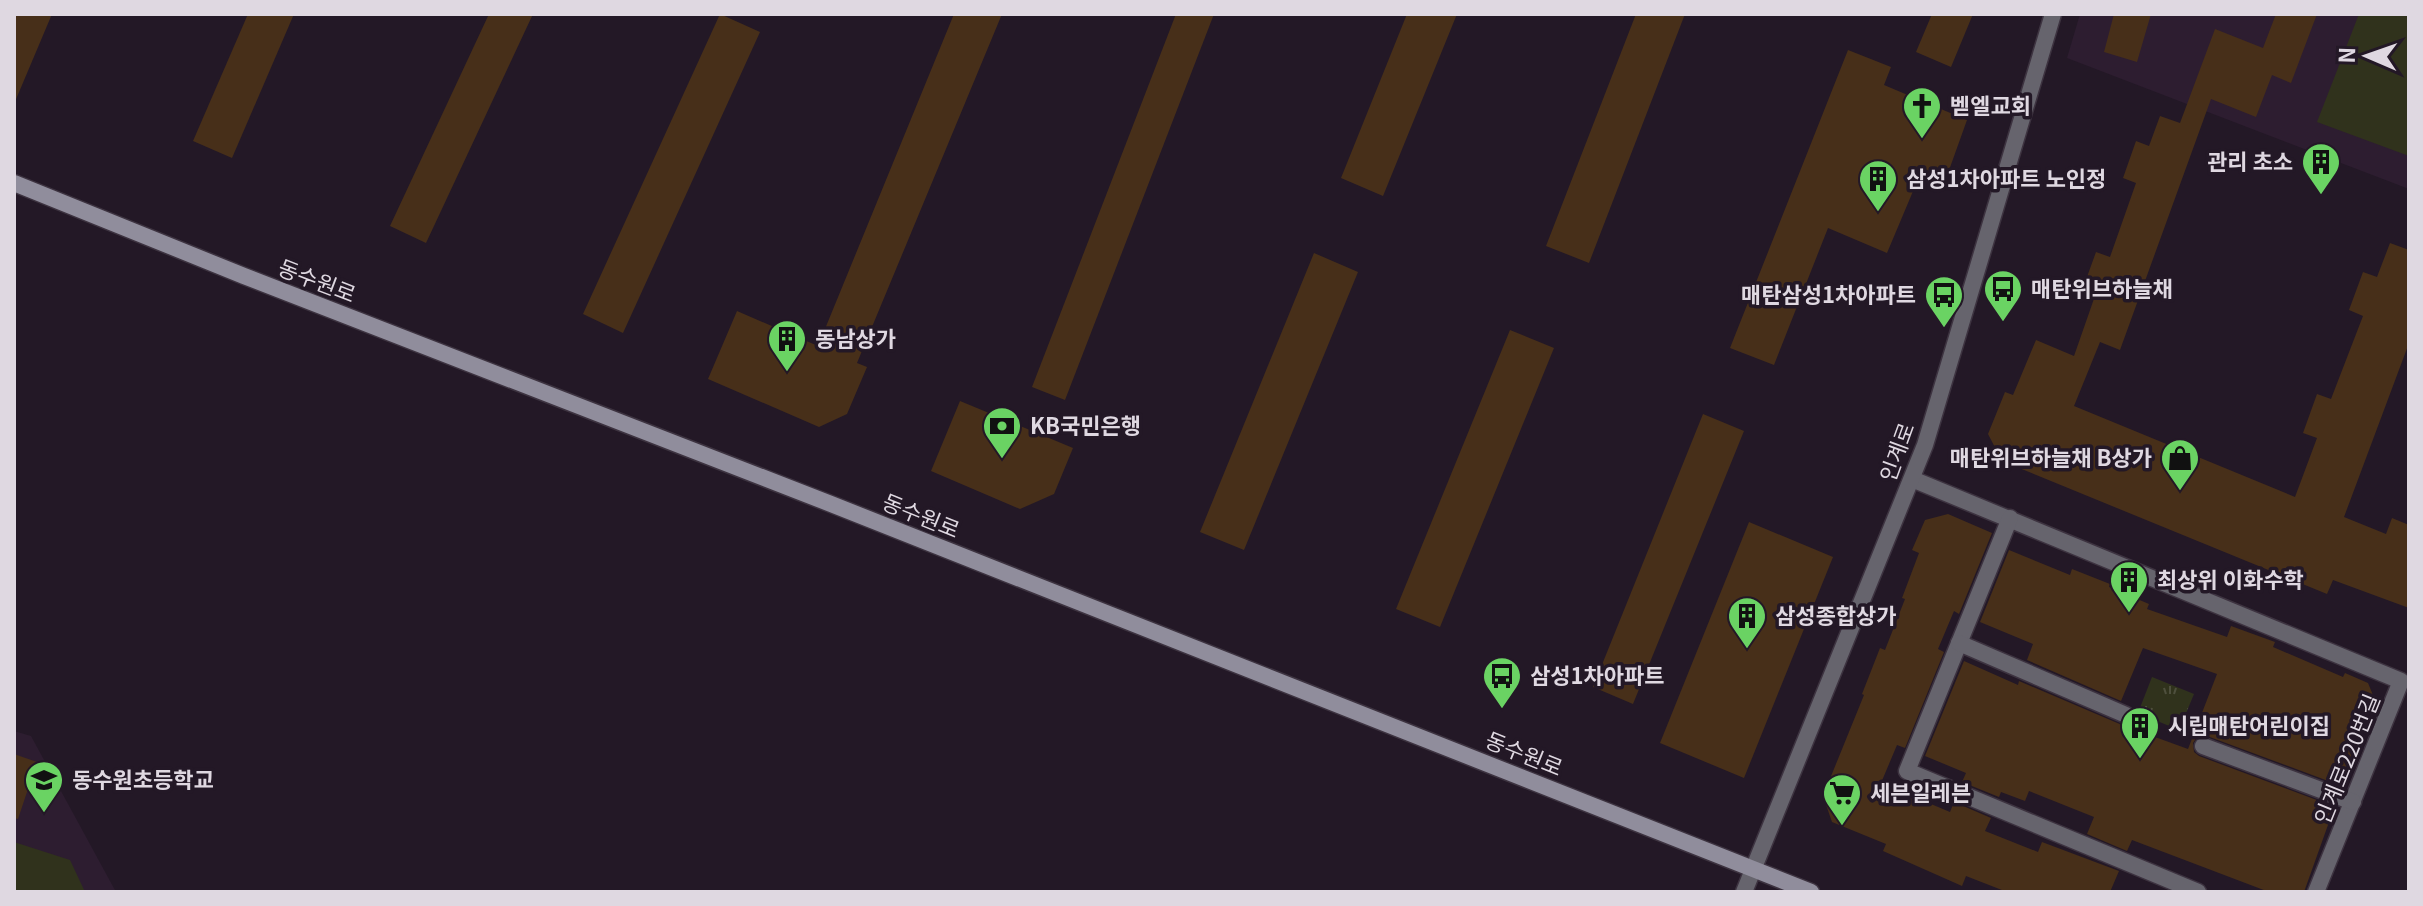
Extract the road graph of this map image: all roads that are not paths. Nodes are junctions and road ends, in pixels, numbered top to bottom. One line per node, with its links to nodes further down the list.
1 (2053, 14): 3 (street, 인계로)
2 (14, 183): 9 (main road, 동수원로)
3 (1912, 479): 4 (street, 인계로220번길); 9 (street, 인계로)
4 (2010, 518): 5 (street); 8 (street, 인계로220번길)
5 (1959, 643): 6 (street); 12 (street)
6 (2126, 715)
7 (2203, 746): 8 (street)
8 (2353, 802): 13 (street, 인계로220번길)
9 (1753, 869): 10 (street, 인계로); 11 (main road, 동수원로)
10 (1744, 892)
11 (1811, 892)
12 (2198, 892)
13 (2316, 892)

